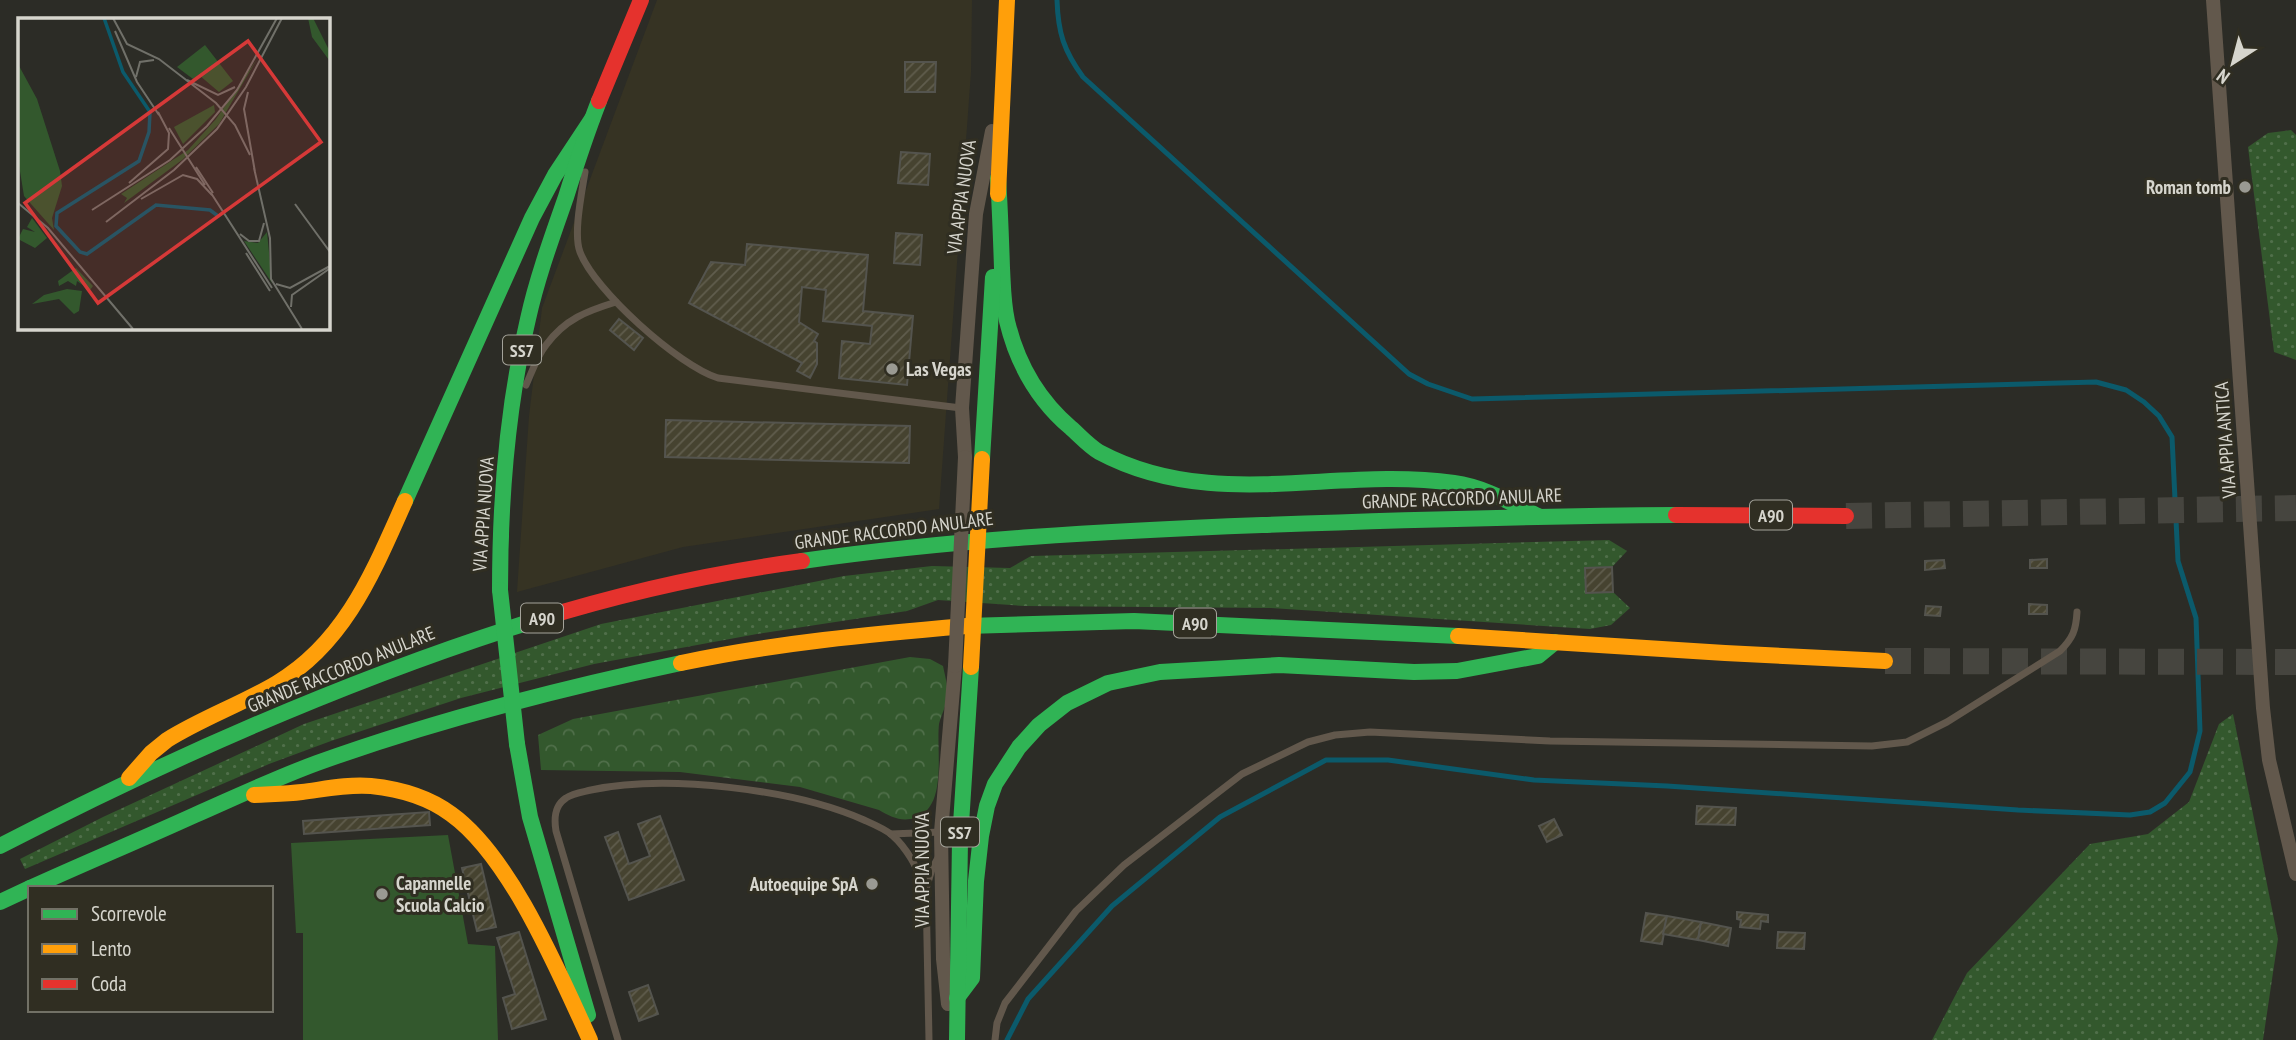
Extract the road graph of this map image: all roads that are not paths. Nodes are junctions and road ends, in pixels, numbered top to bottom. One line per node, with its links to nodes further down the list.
1 (641, 0): 5 (main road, VIA APPIA NUOVA / SS7)
2 (2213, 0): 22 (street, VIA APPIA ANTICA)
3 (1007, 2): 4 (main road, VIA APPIA NUOVA / SS7)
4 (1003, 74): 6 (main road, VIA APPIA NUOVA / SS7); 8 (street, VIA APPIA NUOVA)
5 (592, 119): 7 (lane); 9 (main road, VIA APPIA NUOVA / SS7); 16 (main road)
6 (998, 178): 11 (main road); 15 (main road, VIA APPIA NUOVA / SS7, bridge)
7 (616, 302): 8 (lane); 9 (lane)
8 (962, 408): 15 (street, VIA APPIA NUOVA, bridge)
9 (512, 411): 29 (main road, VIA APPIA NUOVA / SS7, bridge)
10 (1846, 516): 11 (main road, GRANDE RACCORDO ANULARE / A90)
11 (1539, 517): 16 (main road, GRANDE RACCORDO ANULARE / A90)
12 (2077, 612): 33 (lane)
13 (1555, 642): 14 (main road, A90); 17 (main road, A90); 27 (main road)
14 (1885, 661)
15 (963, 666): 18 (street, VIA APPIA NUOVA); 27 (main road, VIA APPIA NUOVA / SS7)
16 (122, 786): 20 (main road, GRANDE RACCORDO ANULARE / A90)
17 (238, 795): 23 (main road, A90); 28 (main road)
18 (941, 832): 19 (lane); 21 (street, VIA APPIA NUOVA)
19 (891, 834): 25 (lane); 30 (lane)
20 (0, 846)
21 (942, 852): 25 (lane); 32 (street, VIA APPIA NUOVA)
22 (2296, 874)
23 (34, 886)
24 (28, 889): 26 (main road, A90)
25 (926, 889): 31 (lane)
26 (0, 902)
27 (957, 998): 32 (main road, VIA APPIA NUOVA / SS7)
28 (590, 1040)
29 (595, 1040)
30 (618, 1040)
31 (929, 1040)
32 (955, 1040)
33 (995, 1040)

